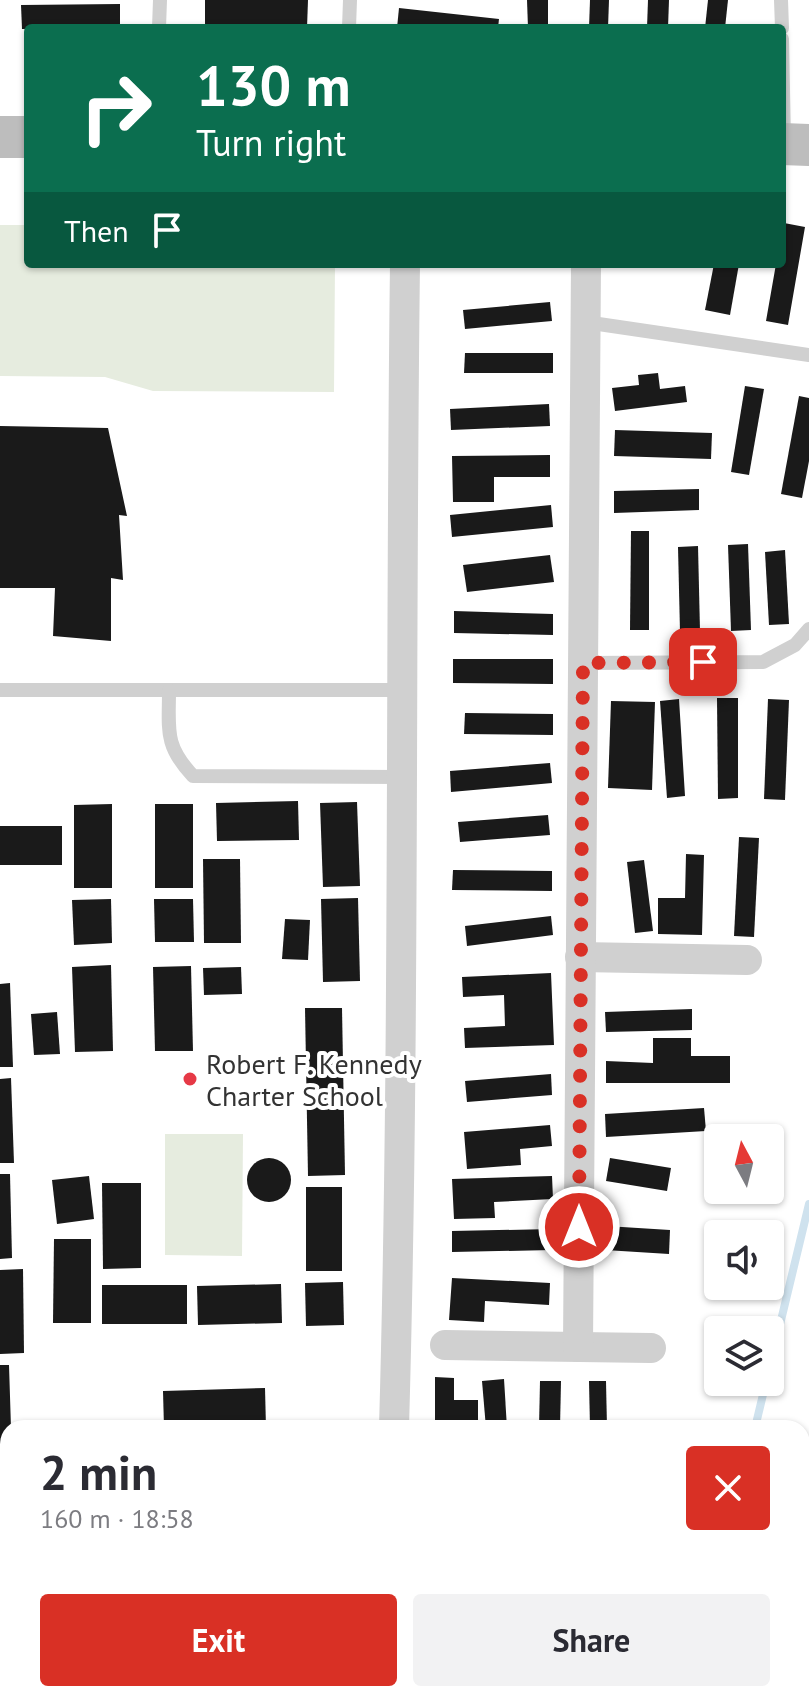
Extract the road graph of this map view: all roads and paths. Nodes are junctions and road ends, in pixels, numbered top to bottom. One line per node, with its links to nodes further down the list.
1 (160, 0): 4 (lane)
2 (350, 0): 5 (lane)
3 (781, 0): 6 (lane)
4 (159, 24)
5 (349, 24)
6 (782, 24)
7 (786, 81): 10 (lane)
8 (0, 137): 9 (main road)
9 (24, 137)
10 (792, 144)
11 (405, 268): 19 (street)
12 (586, 268): 13 (street)
13 (585, 322): 14 (lane); 16 (street)
14 (809, 355)
15 (809, 629): 16 (lane)
16 (583, 663): 21 (street)
17 (0, 690): 18 (lane)
18 (169, 690): 19 (lane); 20 (lane)
19 (400, 690): 20 (street)
20 (400, 777): 26 (street)
21 (580, 957): 22 (street); 24 (street)
22 (747, 960)
23 (445, 1345): 24 (street)
24 (578, 1347): 25 (street)
25 (651, 1348)
26 (394, 1420)

